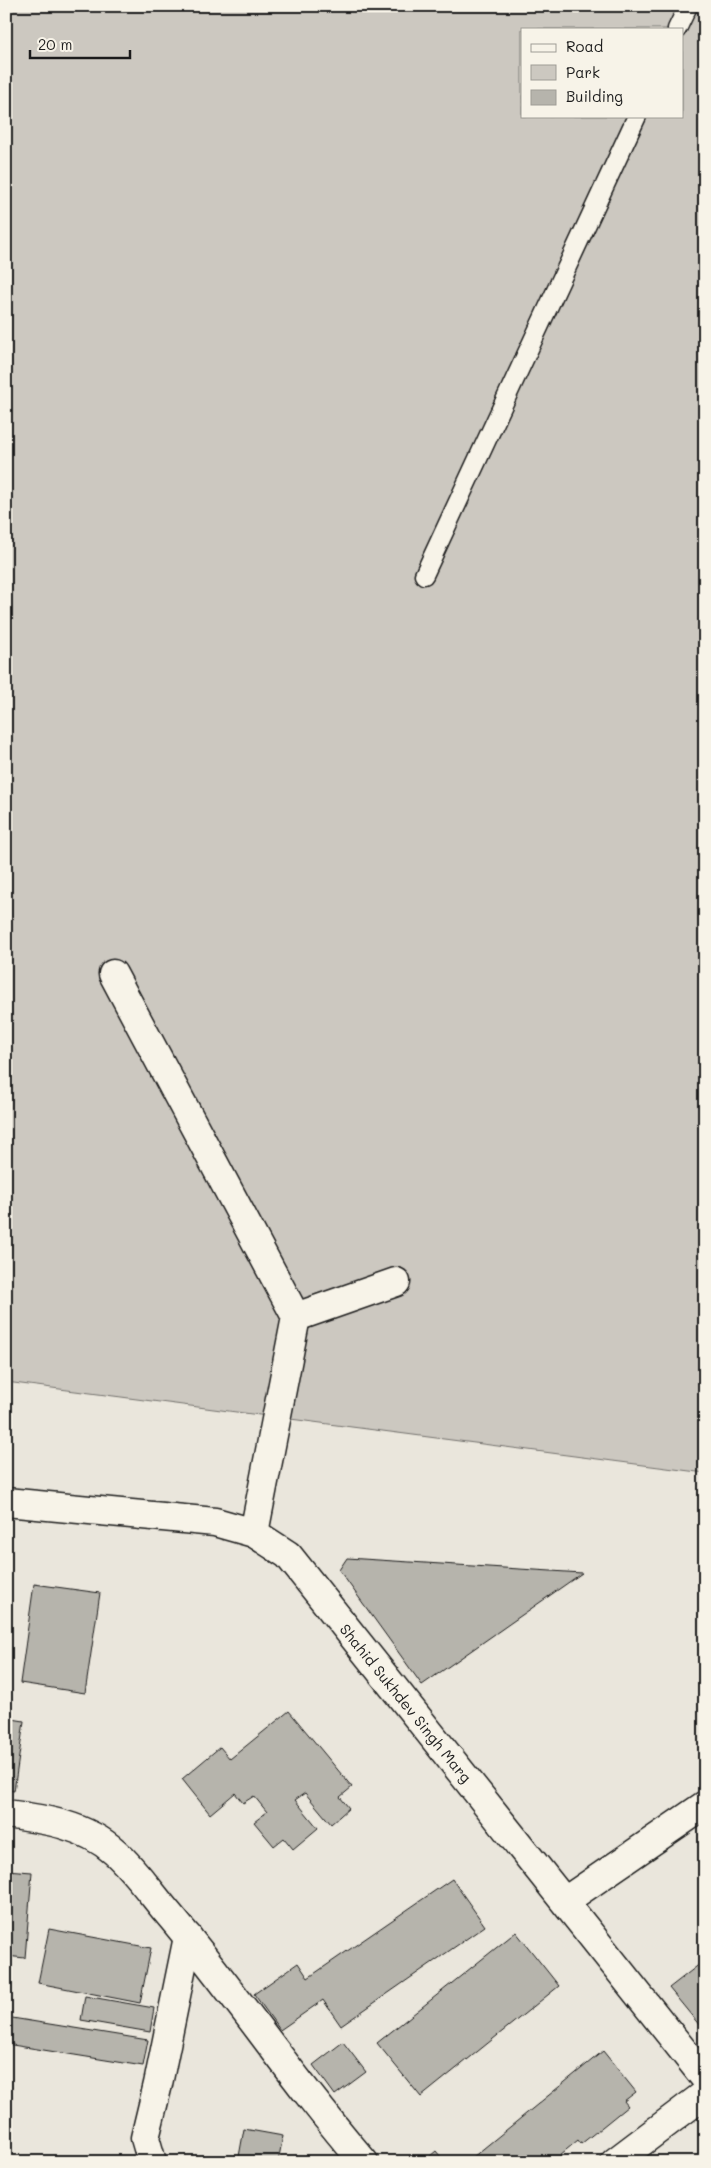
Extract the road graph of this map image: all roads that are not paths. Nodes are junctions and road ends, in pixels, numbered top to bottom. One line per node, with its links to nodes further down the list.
1 (688, 6): 2 (lane)
2 (677, 28)
3 (635, 118): 4 (lane)
4 (424, 575)
5 (112, 974): 7 (street)
6 (396, 1282): 7 (street)
7 (296, 1317): 9 (street)
8 (6, 1502): 9 (street, Shahid Sukhdev Singh Marg)
9 (254, 1534): 12 (street, Shahid Sukhdev Singh Marg)
10 (705, 1804): 12 (street)
11 (6, 1814): 13 (street)
12 (565, 1901): 14 (street, Shahid Sukhdev Singh Marg)
13 (188, 1937): 16 (street); 17 (street)
14 (705, 2078)
15 (705, 2094): 18 (street)
16 (152, 2162)
17 (364, 2162)
18 (615, 2162)

